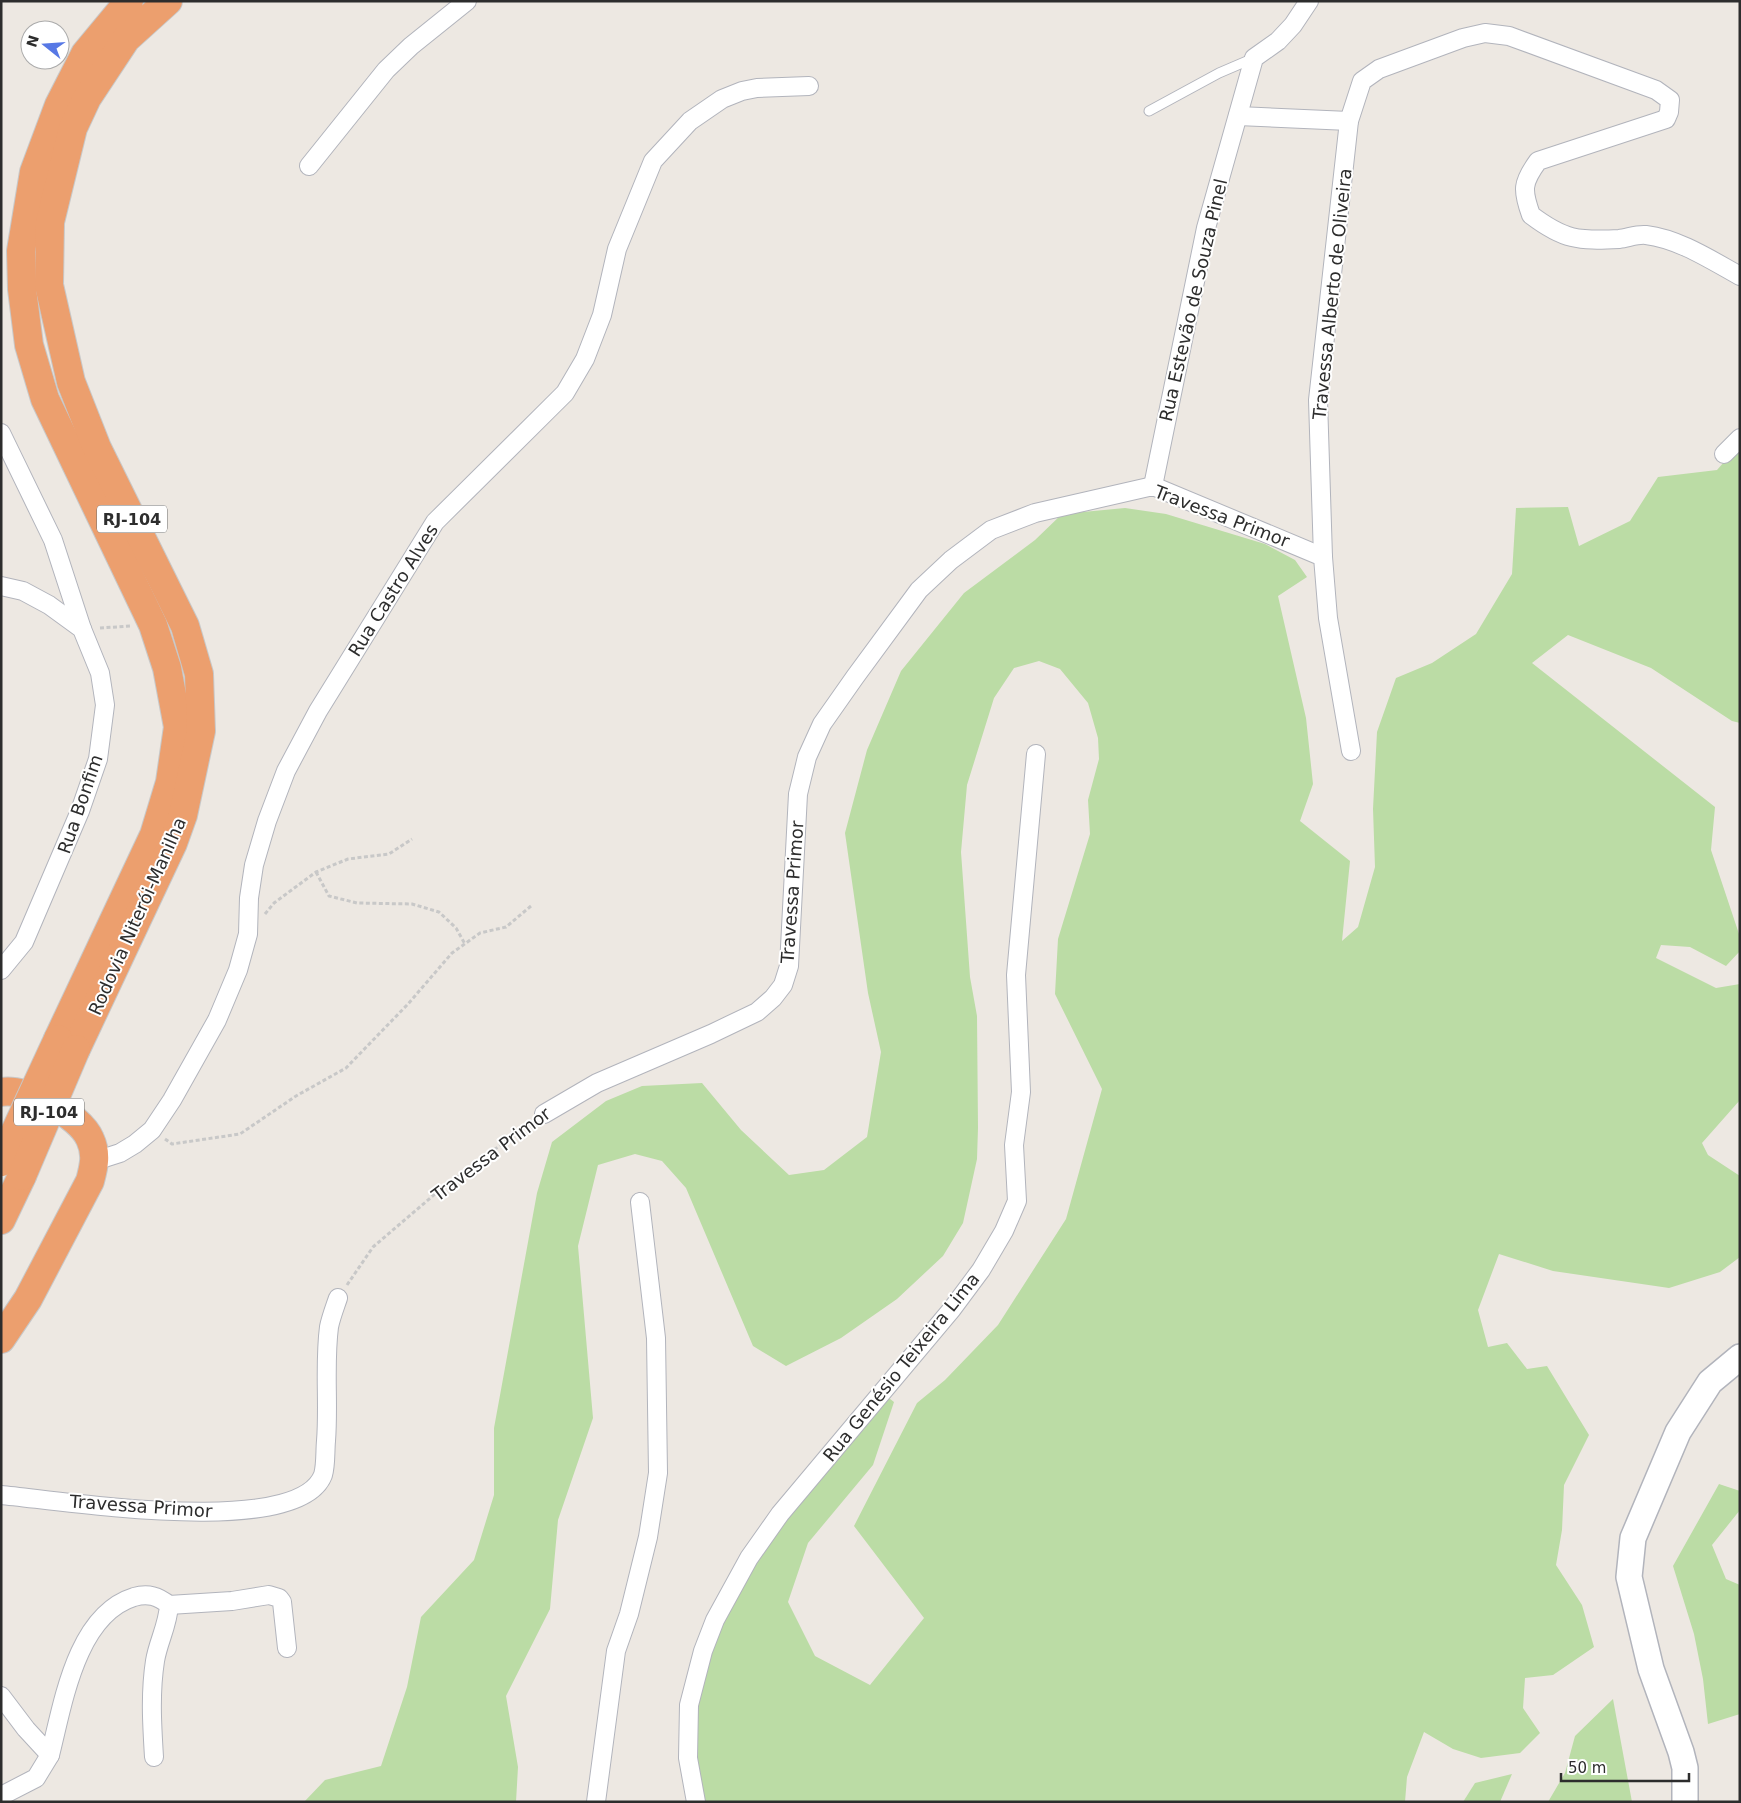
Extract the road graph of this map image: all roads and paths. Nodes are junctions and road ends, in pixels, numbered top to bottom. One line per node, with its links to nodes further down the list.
1 (129, 1): 18 (highway, Rodovia Niterói-Manilha / RJ-104)
2 (168, 1): 28 (highway, Rodovia Niterói-Manilha / RJ-104)
3 (468, 1): 10 (street)
4 (1309, 1): 5 (street)
5 (1254, 58): 7 (lane); 8 (street, Rua Estevão de Souza Pinel)
6 (808, 86): 25 (street, Rua Castro Alves)
7 (1149, 111)
8 (1238, 116): 9 (street); 15 (street, Rua Estevão de Souza Pinel)
9 (1350, 121): 11 (street, Travessa Alberto de Oliveira); 16 (street, Travessa Alberto de Oliveira)
10 (310, 166)
11 (1740, 276)
12 (1, 433): 19 (street, Rua Bonfim)
13 (1740, 438): 14 (street)
14 (1724, 454)
15 (1153, 486): 16 (street, Travessa Primor); 30 (street, Travessa Primor)
16 (1323, 557): 20 (street)
17 (1, 586): 19 (street)
18 (153, 625): 19 (path); 28 (highway, Rodovia Niterói-Manilha / RJ-104)
19 (82, 628): 27 (street, Rua Bonfim)
20 (1351, 751)
21 (1036, 754): 47 (street, Rua Genésio Teixeira Lima)
22 (412, 839): 23 (path)
23 (316, 872): 25 (path); 26 (path)
24 (531, 906): 26 (path)
25 (248, 934): 31 (street, Rua Castro Alves)
26 (465, 944): 31 (path)
27 (1, 970)
28 (67, 1044): 33 (highway, Rodovia Niterói-Manilha / RJ-104, bridge)
29 (1, 1092): 32 (highway)
30 (544, 1114): 36 (path, Travessa Primor)
31 (152, 1130): 32 (street, Rua Castro Alves)
32 (95, 1161): 37 (highway)
33 (12, 1169): 35 (highway, Rodovia Niterói-Manilha / RJ-104)
34 (640, 1202): 46 (street)
35 (1, 1220)
36 (338, 1298): 39 (street, Travessa Primor)
37 (1, 1339)
38 (1740, 1358): 48 (street)
39 (1, 1494)
40 (169, 1605): 41 (street); 43 (street); 44 (street)
41 (287, 1648)
42 (1, 1696): 43 (street)
43 (50, 1755): 45 (street)
44 (154, 1757)
45 (1, 1796)
46 (596, 1802)
47 (696, 1802)
48 (1685, 1802)

